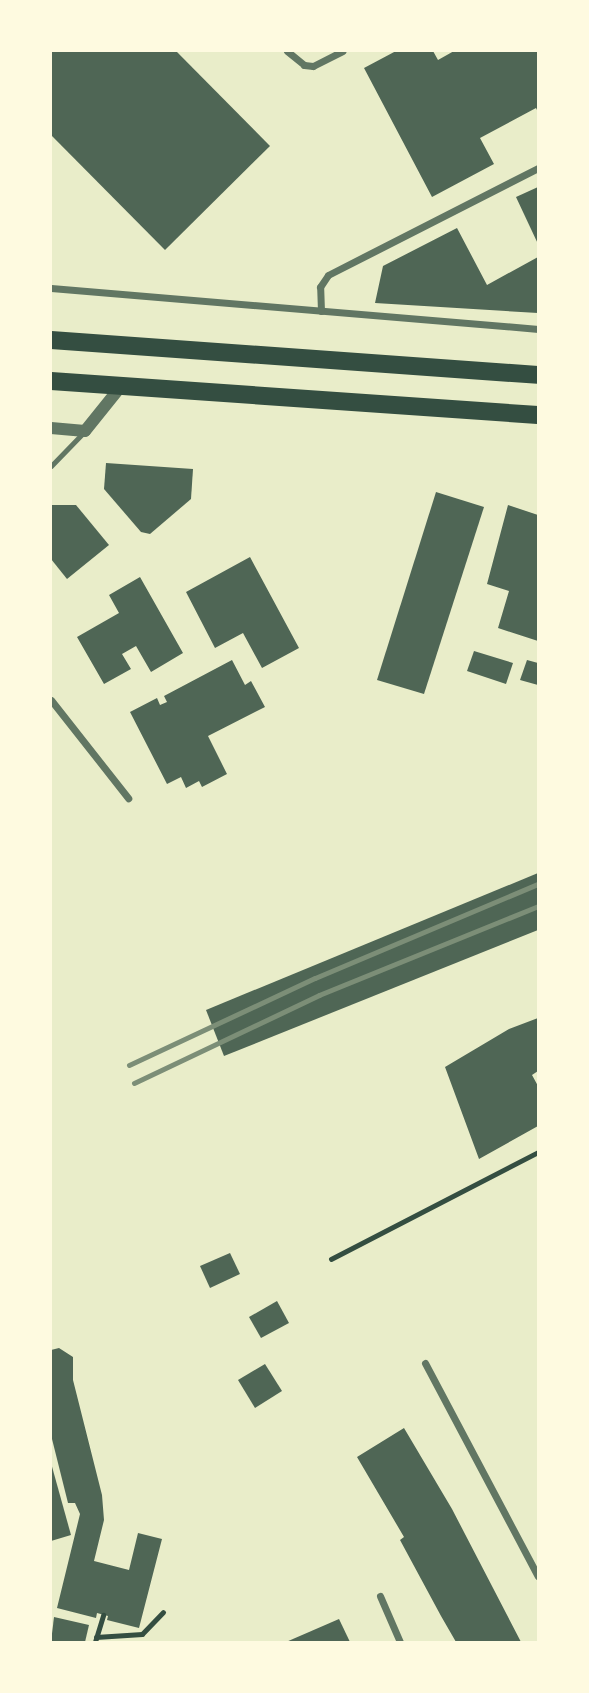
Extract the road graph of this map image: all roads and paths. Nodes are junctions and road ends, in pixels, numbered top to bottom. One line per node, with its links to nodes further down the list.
1 (287, 51): 2 (street)
2 (342, 51)
3 (538, 168): 5 (street)
4 (51, 288): 5 (street)
5 (321, 311): 6 (street)
6 (538, 330)
7 (51, 340): 8 (main road)
8 (538, 375)
9 (51, 381): 10 (main road)
10 (122, 385): 11 (main road); 13 (street)
11 (538, 415)
12 (51, 428): 13 (street)
13 (85, 431): 14 (lane)
14 (51, 466)
15 (51, 700): 16 (street)
16 (128, 799)
17 (538, 1152): 18 (path)
18 (331, 1259)
19 (425, 1363): 20 (street)
20 (538, 1576)
21 (380, 1596): 25 (street)
22 (163, 1612): 24 (path)
23 (103, 1615): 24 (path)
24 (96, 1640)
25 (400, 1642)

